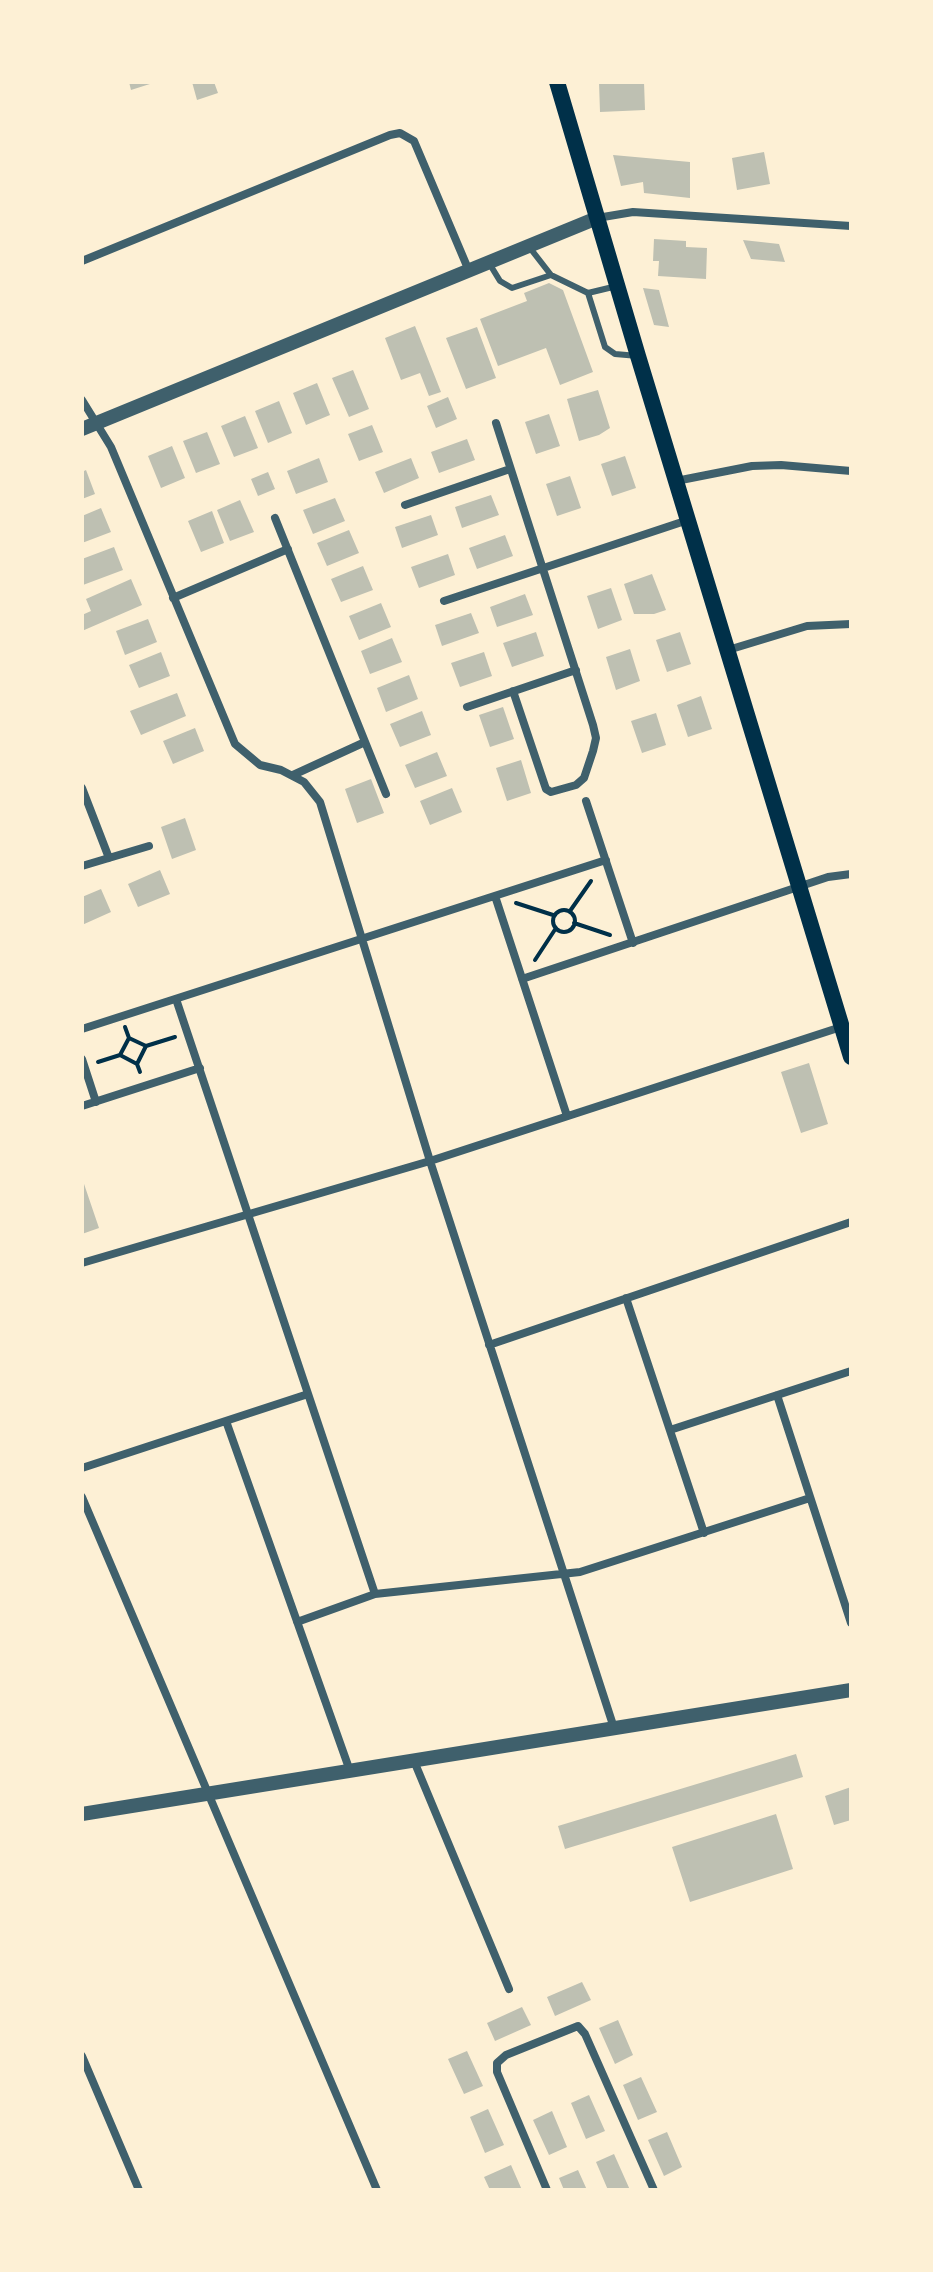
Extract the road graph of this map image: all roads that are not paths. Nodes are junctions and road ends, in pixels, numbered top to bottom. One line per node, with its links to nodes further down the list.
1 (557, 82): 2 (main road)
2 (597, 218): 3 (street); 4 (street); 9 (main road)
3 (851, 226)
4 (529, 247): 6 (street); 8 (lane)
5 (82, 261): 7 (street)
6 (489, 263): 7 (street); 8 (lane)
7 (469, 271): 14 (street)
8 (551, 275): 10 (lane)
9 (617, 286): 10 (lane); 11 (main road)
10 (588, 293): 11 (lane)
11 (638, 356): 17 (main road)
12 (82, 400): 14 (street)
13 (496, 423): 15 (street)
14 (89, 426): 23 (street)
15 (510, 469): 18 (street); 22 (street)
16 (851, 471): 17 (street)
17 (675, 481): 20 (main road)
18 (405, 505)
19 (275, 518): 21 (street)
20 (688, 520): 22 (street); 26 (main road)
21 (288, 549): 23 (street); 30 (street)
22 (543, 569): 24 (street); 27 (street)
23 (173, 598): 31 (street)
24 (444, 601)
25 (851, 624): 26 (street)
26 (728, 650): 40 (main road)
27 (576, 670): 28 (street); 28 (street)
28 (513, 691): 29 (street)
29 (467, 707)
30 (365, 742): 31 (street); 33 (street)
31 (293, 775): 42 (street)
32 (82, 788): 36 (street)
33 (386, 794)
34 (586, 801): 37 (street)
35 (149, 846): 36 (street)
36 (109, 858): 38 (street)
37 (606, 860): 41 (street); 43 (street)
38 (82, 866)
39 (851, 874): 40 (street)
40 (801, 887): 43 (street); 46 (main road)
41 (495, 896): 42 (street); 44 (street)
42 (362, 939): 45 (street); 54 (street)
43 (633, 943): 44 (street)
44 (522, 979): 53 (street)
45 (176, 999): 47 (street); 50 (street)
46 (842, 1027): 48 (main road); 53 (street)
47 (82, 1029)
48 (851, 1057)
49 (83, 1063): 51 (street)
50 (200, 1068): 51 (street); 55 (street)
51 (96, 1102): 52 (street)
52 (82, 1106)
53 (567, 1116): 54 (street)
54 (430, 1161): 55 (street); 59 (street)
55 (248, 1214): 57 (street); 61 (street)
56 (851, 1222): 58 (street)
57 (82, 1263)
58 (626, 1298): 59 (street); 64 (street)
59 (489, 1345): 69 (street)
60 (851, 1371): 62 (street)
61 (308, 1394): 63 (street); 70 (street)
62 (777, 1395): 64 (street); 67 (street)
63 (226, 1421): 65 (street); 71 (street)
64 (670, 1430): 68 (street)
65 (82, 1468)
66 (82, 1497): 77 (street)
67 (810, 1498): 68 (street); 72 (street)
68 (704, 1533): 69 (street)
69 (564, 1575): 70 (street); 74 (street)
70 (375, 1594): 71 (street)
71 (297, 1622): 76 (street)
72 (851, 1623)
73 (851, 1690): 74 (street)
74 (614, 1729): 75 (street)
75 (414, 1761): 76 (street); 79 (street)
76 (350, 1771): 77 (street)
77 (209, 1794): 78 (street); 82 (street)
78 (82, 1814)
79 (509, 1989)
80 (82, 2056): 81 (street)
81 (139, 2190)
82 (377, 2190)
83 (547, 2190): 84 (street)
84 (654, 2190)

